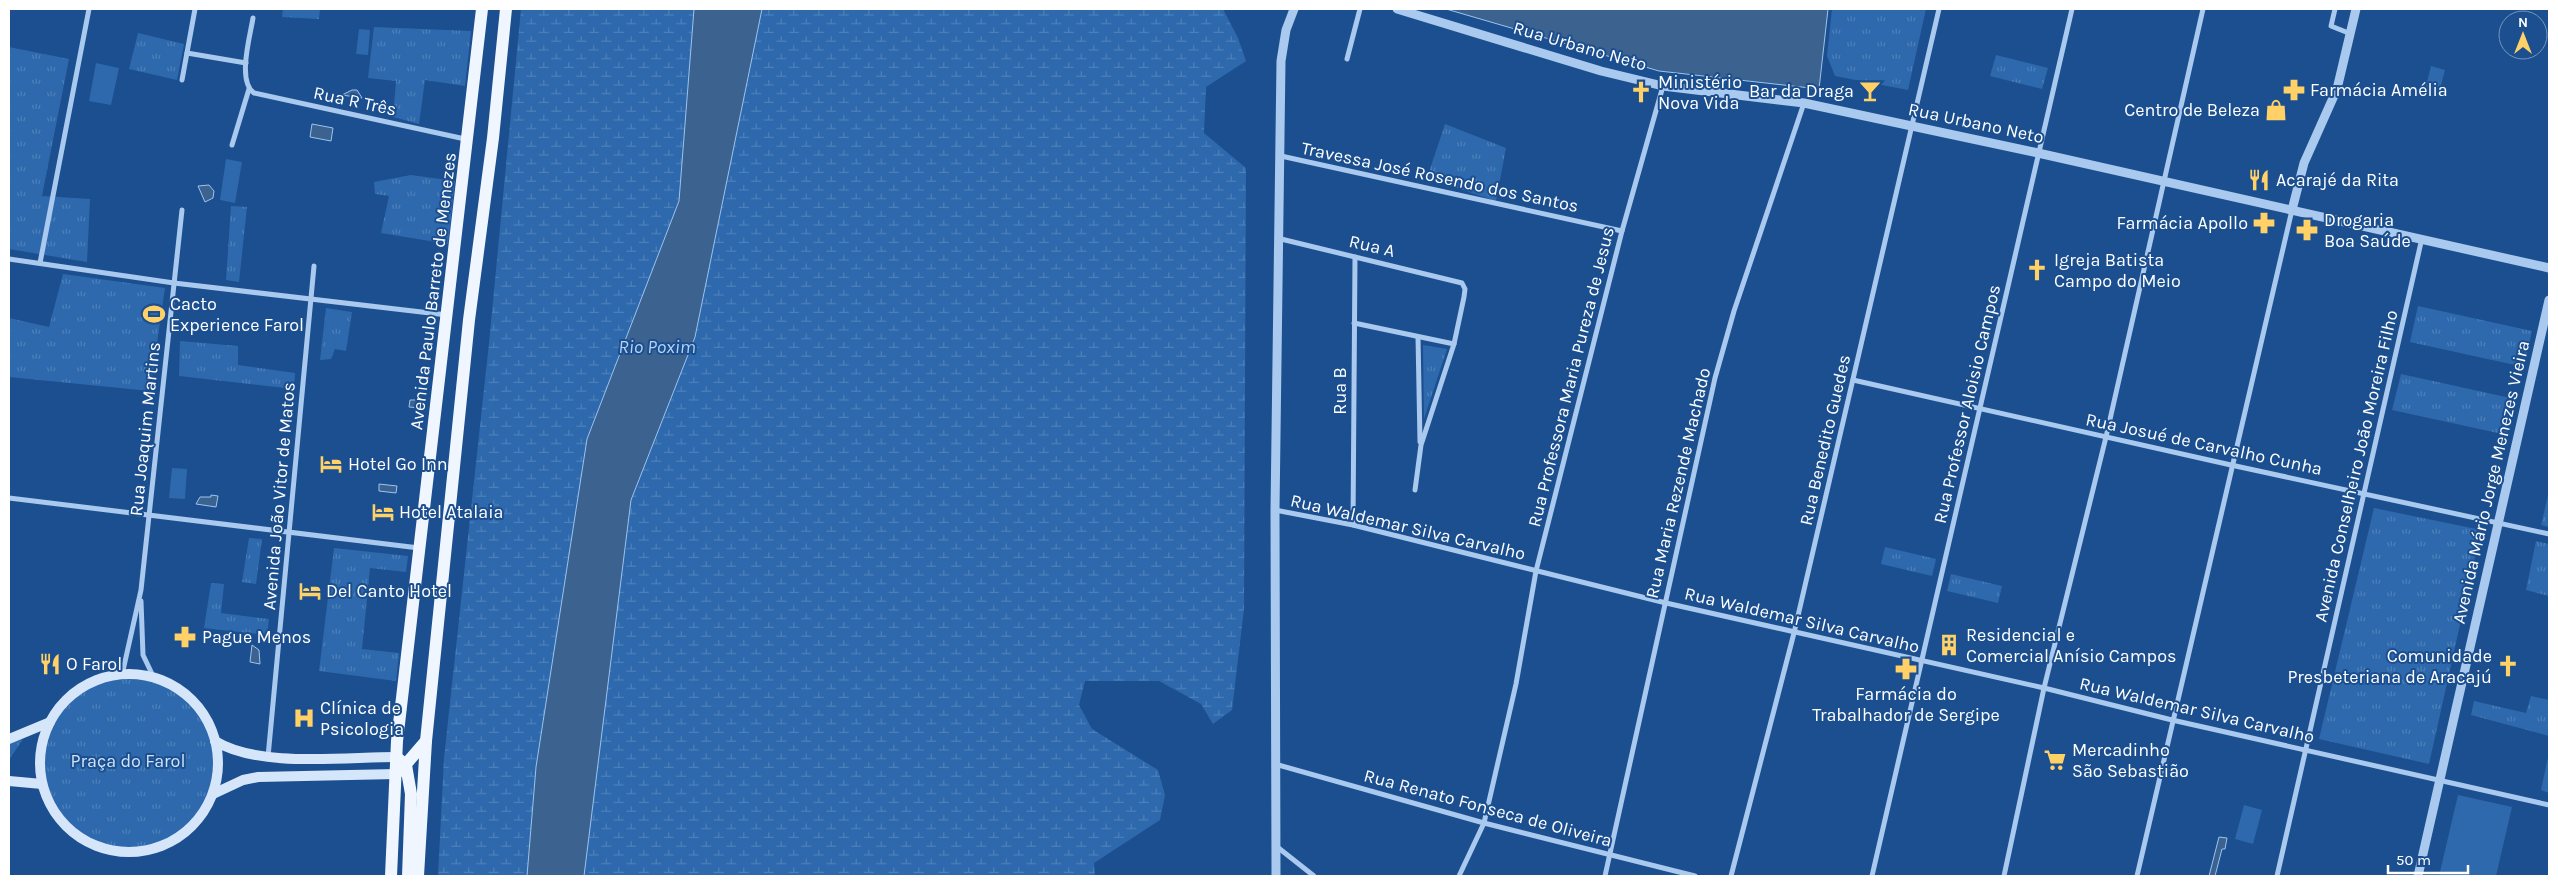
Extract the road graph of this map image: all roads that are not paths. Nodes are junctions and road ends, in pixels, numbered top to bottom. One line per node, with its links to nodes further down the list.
1 (89, 9): 35 (street)
2 (195, 9): 15 (street)
3 (482, 9): 23 (main road, Avenida Paulo Barreto de Menezes)
4 (506, 9): 72 (main road)
5 (1294, 9): 26 (street)
6 (1360, 9): 16 (street)
7 (1397, 9): 19 (street, Rua Urbano Neto)
8 (1939, 9): 22 (street, Rua Benedito Guedes)
9 (2072, 9): 25 (street, Rua Professor Aloisio Campos)
10 (2203, 9): 27 (street)
11 (2334, 9): 14 (street)
12 (2356, 9): 14 (street)
13 (253, 18): 17 (street)
14 (2351, 34): 29 (street)
15 (187, 53): 17 (street); 18 (street)
16 (1347, 59)
17 (246, 63): 20 (street)
18 (182, 80)
19 (1663, 86): 21 (street, Rua Urbano Neto); 30 (street, Rua Professora Maria Pureza de Jesus)
20 (248, 89): 23 (street, Rua R Três); 24 (street)
21 (1804, 103): 22 (street, Rua Urbano Neto); 62 (street, Rua Maria Rezende Machado)
22 (1912, 125): 25 (street, Rua Urbano Neto); 45 (street, Rua Benedito Guedes)
23 (468, 140): 41 (main road, Avenida Paulo Barreto de Menezes)
24 (232, 145)
25 (2038, 153): 27 (street, Rua Urbano Neto); 46 (street, Rua Professor Aloisio Campos)
26 (1281, 156): 30 (street, Travessa José Rosendo dos Santos); 32 (street)
27 (2163, 182): 29 (street, Rua Urbano Neto); 47 (street)
28 (182, 210): 38 (street, Rua Joaquim Martins)
29 (2292, 210): 31 (street, Rua Urbano Neto); 49 (street)
30 (1622, 231): 60 (street, Rua Professora Maria Pureza de Jesus)
31 (2422, 238): 37 (street, Rua Urbano Neto); 51 (street, Avenida Conselheiro João Moreira Filho)
32 (1280, 239): 33 (street, Rua A); 53 (street)
33 (1355, 257): 42 (street, Rua B); 44 (street, Rua A)
34 (9, 259): 35 (street)
35 (40, 263): 38 (street)
36 (314, 266): 39 (street, Avenida João Vitor de Matos)
37 (2549, 268)
38 (174, 283): 39 (street); 54 (street, Rua Joaquim Martins)
39 (311, 299): 41 (street); 57 (street, Avenida João Vitor de Matos)
40 (2549, 300): 55 (street, Avenida Mário Jorge Menezes Vieira)
41 (448, 315): 59 (main road, Avenida Paulo Barreto de Menezes)
42 (1354, 323): 43 (street); 56 (street, Rua B)
43 (1418, 337): 44 (street); 48 (street)
44 (1454, 344): 48 (street)
45 (1853, 380): 46 (street, Rua Josué de Carvalho Cunha); 63 (street, Rua Benedito Guedes)
46 (1980, 407): 47 (street, Rua Josué de Carvalho Cunha); 64 (street, Rua Professor Aloisio Campos)
47 (2106, 437): 49 (street, Rua Josué de Carvalho Cunha); 67 (street)
48 (1421, 445): 50 (street)
49 (2231, 465): 51 (street, Rua Josué de Carvalho Cunha); 68 (street)
50 (1415, 490)
51 (2364, 493): 55 (street, Rua Josué de Carvalho Cunha); 73 (street, Avenida Conselheiro João Moreira Filho)
52 (9, 498): 54 (street)
53 (1276, 510): 56 (street, Rua Waldemar Silva Carvalho); 76 (street)
54 (150, 514): 57 (street); 61 (street, Rua Joaquim Martins)
55 (2499, 522): 58 (street, Rua Josué de Carvalho Cunha); 78 (street, Avenida Mário Jorge Menezes Vieira)
56 (1353, 525): 60 (street, Rua Waldemar Silva Carvalho)
57 (289, 531): 59 (street); 74 (street, Avenida João Vitor de Matos)
58 (2549, 534)
59 (419, 548): 75 (main road, Avenida Paulo Barreto de Menezes)
60 (1536, 572): 62 (street, Rua Waldemar Silva Carvalho); 83 (street, Rua Professora Maria Pureza de Jesus)
61 (141, 590): 65 (street, Rua Joaquim Martins); 66 (street, Rua Joaquim Martins)
62 (1666, 604): 63 (street, Rua Waldemar Silva Carvalho); 85 (street, Rua Maria Rezende Machado)
63 (1794, 633): 64 (street, Rua Waldemar Silva Carvalho); 94 (street, Rua Benedito Guedes)
64 (1924, 661): 67 (street, Rua Waldemar Silva Carvalho); 95 (street, Rua Professor Aloisio Campos)
65 (122, 675): 66 (main road); 69 (main road)
66 (154, 678): 71 (main road)
67 (2044, 688): 68 (street, Rua Waldemar Silva Carvalho); 96 (street)
68 (2172, 720): 73 (street, Rua Waldemar Silva Carvalho); 97 (street)
69 (50, 722): 70 (main road); 80 (main road)
70 (9, 739)
71 (215, 741): 74 (main road); 81 (main road)
72 (426, 741): 75 (main road); 88 (main road)
73 (2306, 750): 78 (street, Rua Waldemar Silva Carvalho); 98 (street, Avenida Conselheiro João Moreira Filho)
74 (268, 758): 75 (main road)
75 (401, 761): 77 (main road, Avenida Paulo Barreto de Menezes); 87 (main road)
76 (1276, 764): 83 (street, Rua Renato Fonseca de Oliveira); 84 (street)
77 (396, 774): 81 (main road); 86 (main road, Avenida Paulo Barreto de Menezes)
78 (2441, 779): 82 (street, Rua Waldemar Silva Carvalho); 99 (street, Avenida Mário Jorge Menezes Vieira)
79 (9, 781): 80 (main road)
80 (42, 784): 81 (main road)
81 (212, 794)
82 (2549, 805)
83 (1484, 823): 85 (street, Rua Renato Fonseca de Oliveira); 91 (street, Rua Professora Maria Pureza de Jesus)
84 (1276, 846): 89 (street); 90 (street)
85 (1610, 856): 92 (street, Rua Maria Rezende Machado); 93 (street, Rua Renato Fonseca de Oliveira)
86 (391, 876)
87 (408, 876)
88 (418, 876)
89 (1276, 876)
90 (1314, 876)
91 (1459, 876)
92 (1605, 876)
93 (1695, 876)
94 (1731, 876)
95 (1872, 876)
96 (2004, 876)
97 (2137, 876)
98 (2277, 876)
99 (2418, 876)

